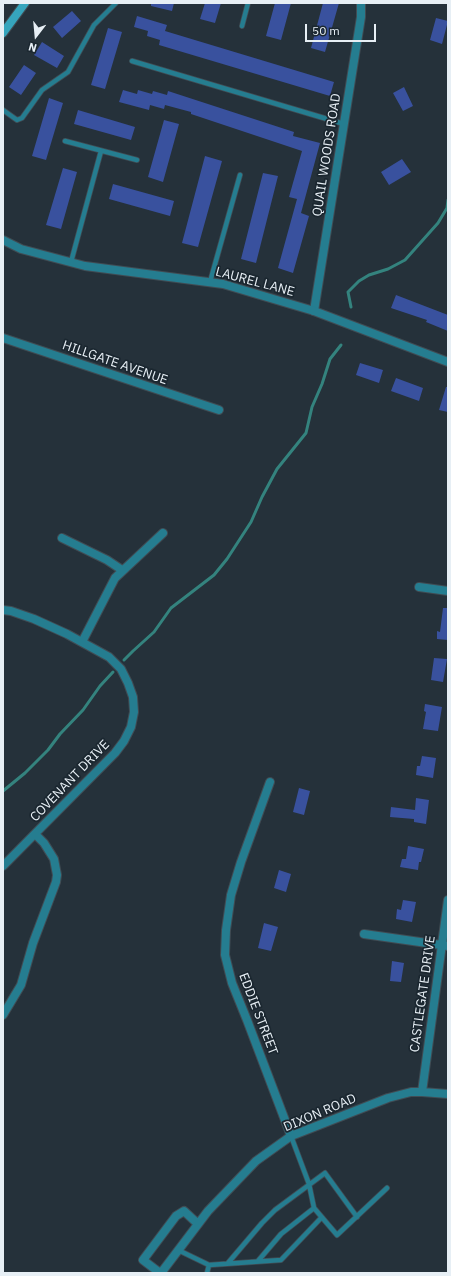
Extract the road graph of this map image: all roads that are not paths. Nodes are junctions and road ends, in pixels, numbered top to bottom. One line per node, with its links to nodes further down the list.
1 (25, 3): 6 (main road)
2 (116, 3): 8 (lane)
3 (248, 3): 5 (lane)
4 (361, 3): 9 (street, QUAIL WOODS ROAD)
5 (242, 26)
6 (3, 33)
7 (132, 61): 9 (lane)
8 (3, 110)
9 (344, 124): 17 (street, QUAIL WOODS ROAD)
10 (65, 141): 11 (lane)
11 (101, 151): 12 (lane); 15 (lane)
12 (137, 160)
13 (240, 175): 16 (lane)
14 (3, 240): 15 (street, LAUREL LANE)
15 (71, 262): 16 (street, LAUREL LANE)
16 (210, 282): 17 (street, LAUREL LANE)
17 (314, 311): 19 (street, LAUREL LANE)
18 (3, 338): 20 (street, HILLGATE AVENUE)
19 (448, 362)
20 (219, 410)
21 (163, 533): 23 (street)
22 (62, 538): 23 (street)
23 (122, 570): 27 (street)
24 (419, 587): 25 (street)
25 (448, 591)
26 (3, 610): 27 (street, COVENANT DRIVE)
27 (82, 642): 29 (street, COVENANT DRIVE)
28 (270, 782): 37 (street, EDDIE STREET)
29 (35, 834): 30 (street, COVENANT DRIVE); 34 (street)
30 (3, 866)
31 (448, 900): 33 (street, CASTLEGATE DRIVE)
32 (364, 934): 33 (street)
33 (445, 945): 35 (street, CASTLEGATE DRIVE)
34 (3, 1015)
35 (422, 1092): 36 (street, DIXON ROAD); 37 (street, DIXON ROAD)
36 (448, 1094)
37 (291, 1136): 38 (lane); 43 (street, DIXON ROAD)
38 (309, 1184): 40 (lane); 41 (lane); 46 (lane)
39 (387, 1188): 41 (lane)
40 (314, 1208): 42 (lane); 45 (lane)
41 (357, 1217): 42 (lane)
42 (321, 1218): 45 (lane)
43 (198, 1224): 44 (street, DIXON ROAD); 48 (street)
44 (178, 1250): 47 (lane); 48 (street, DIXON ROAD)
45 (258, 1261): 46 (lane)
46 (228, 1263): 47 (lane)
47 (209, 1265): 49 (lane)
48 (161, 1273)
49 (207, 1273)

